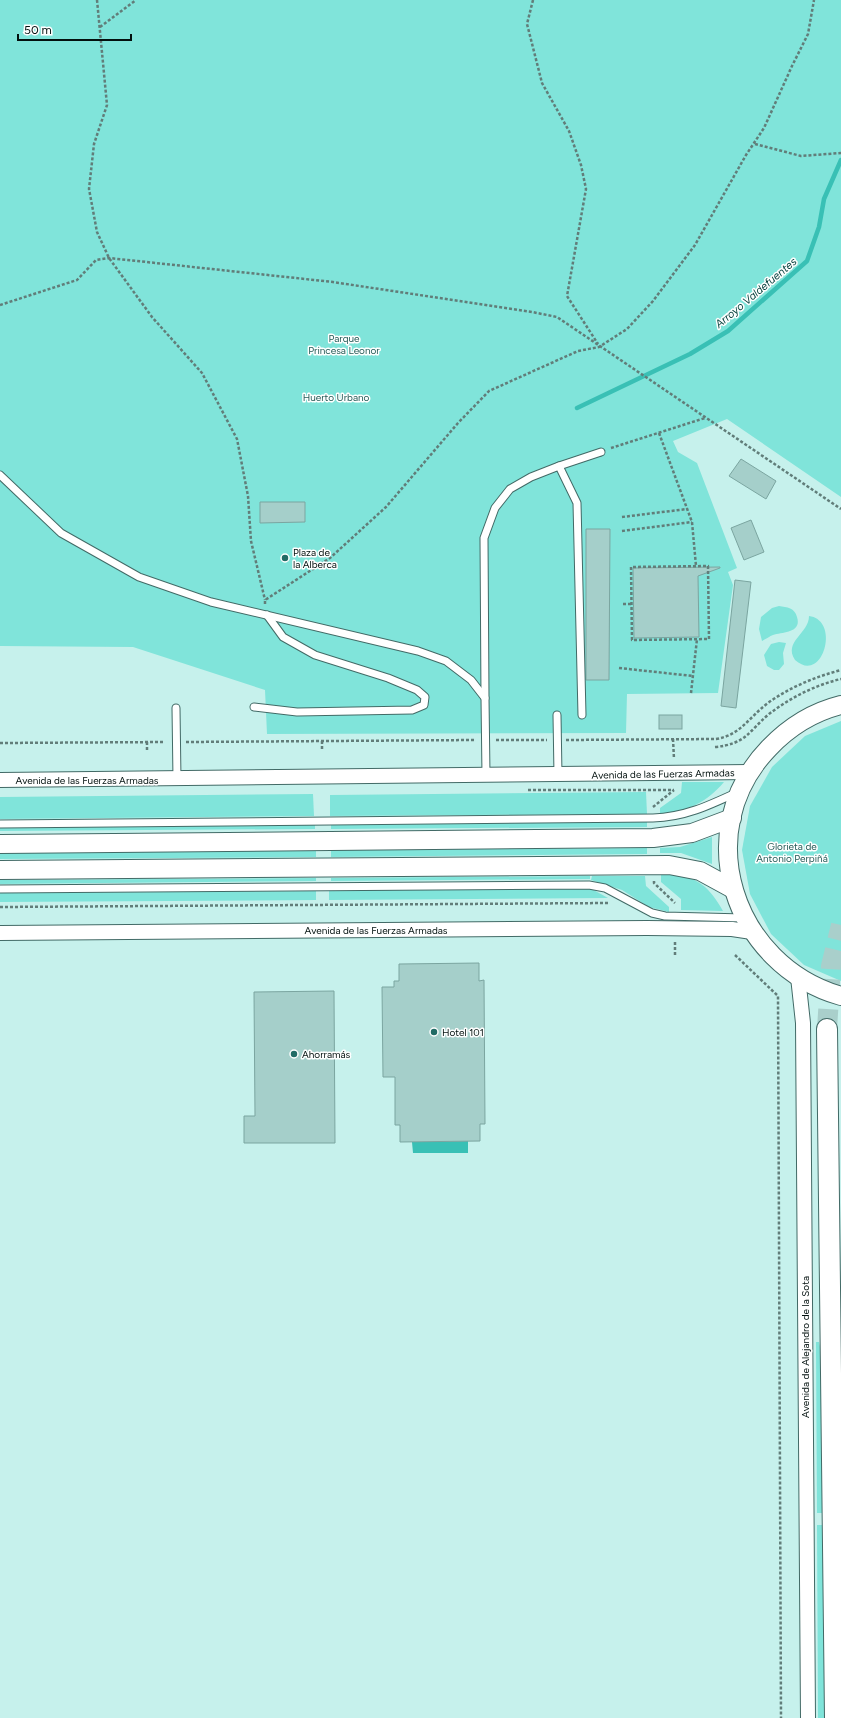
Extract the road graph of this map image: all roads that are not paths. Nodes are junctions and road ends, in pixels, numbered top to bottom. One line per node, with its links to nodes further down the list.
1 (601, 452): 2 (lane)
2 (559, 466): 5 (lane); 10 (lane)
3 (0, 475): 4 (lane)
4 (267, 615): 5 (lane); 7 (lane)
5 (485, 698): 12 (lane)
6 (841, 705): 11 (street)
7 (254, 707)
8 (176, 708): 14 (lane)
9 (557, 715): 13 (lane)
10 (582, 715)
11 (750, 772): 13 (street, Avenida de las Fuerzas Armadas); 16 (street)
12 (486, 775): 13 (street, Avenida de las Fuerzas Armadas); 14 (street, Avenida de las Fuerzas Armadas)
13 (558, 775)
14 (178, 779): 15 (street, Avenida de las Fuerzas Armadas)
15 (0, 780)
16 (740, 791): 17 (street); 18 (lane, Avenida de las Fuerzas Armadas)
17 (732, 818): 19 (street); 22 (street)
18 (0, 824)
19 (0, 844)
20 (0, 870): 22 (street)
21 (0, 889): 23 (lane)
22 (733, 889): 23 (street)
23 (748, 925): 24 (street, Avenida de las Fuerzas Armadas); 25 (street)
24 (0, 933)
25 (798, 977): 26 (street); 28 (street, Avenida de Alejandro de la Sota)
26 (841, 996)
27 (827, 1029): 29 (main road)
28 (808, 1718)
29 (835, 1718)

